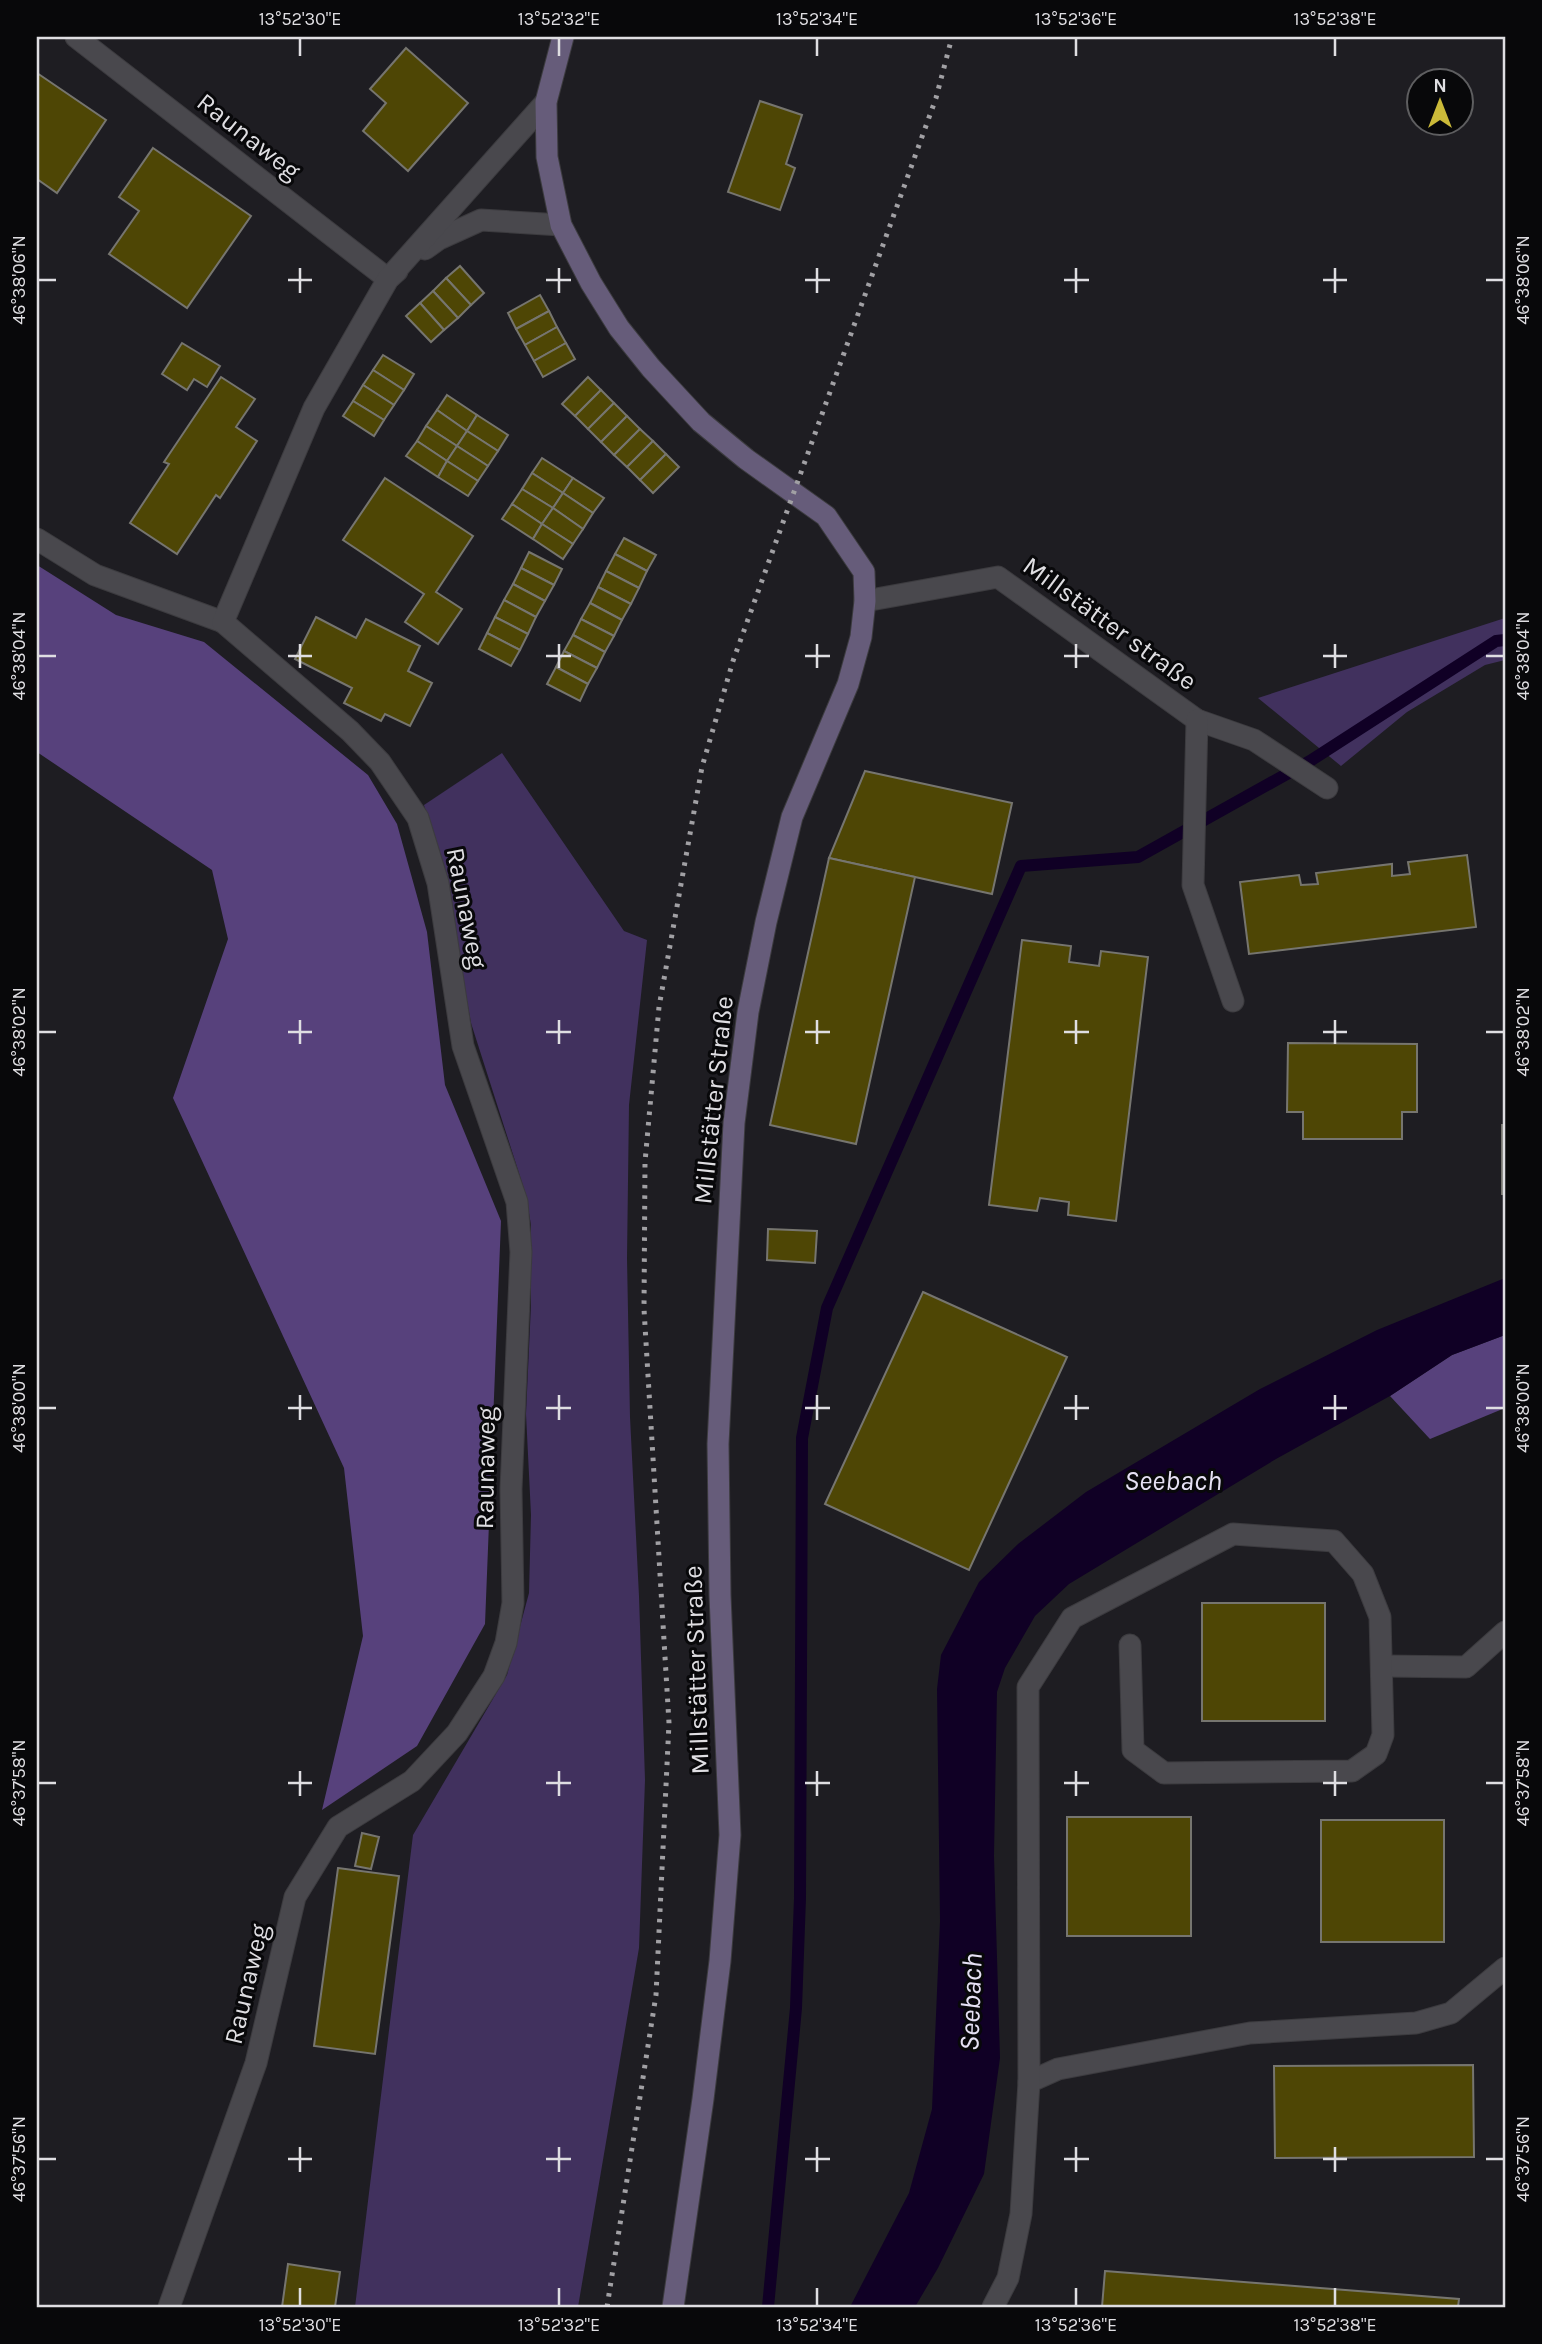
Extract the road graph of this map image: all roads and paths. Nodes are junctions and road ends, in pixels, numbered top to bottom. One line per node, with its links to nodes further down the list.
1 (76, 37): 5 (street, Raunaweg)
2 (563, 37): 3 (street, Millstätter Straße)
3 (546, 102): 4 (street, Millstätter Straße); 5 (street)
4 (561, 225): 5 (street); 7 (street, Millstätter Straße)
5 (388, 279): 8 (street)
6 (37, 539): 8 (street, Raunaweg)
7 (865, 601): 9 (street, Millstätter straße); 18 (street, Millstätter Straße)
8 (223, 622): 17 (street, Raunaweg)
9 (1197, 720): 10 (street, Millstätter straße); 11 (street, Millstätter straße)
10 (1327, 788)
11 (1233, 1002)
12 (1505, 1632): 14 (street)
13 (1130, 1645): 14 (street)
14 (1382, 1666): 16 (street)
15 (1505, 1968): 16 (street)
16 (1029, 2082): 19 (street)
17 (169, 2307)
18 (673, 2307)
19 (993, 2307)

